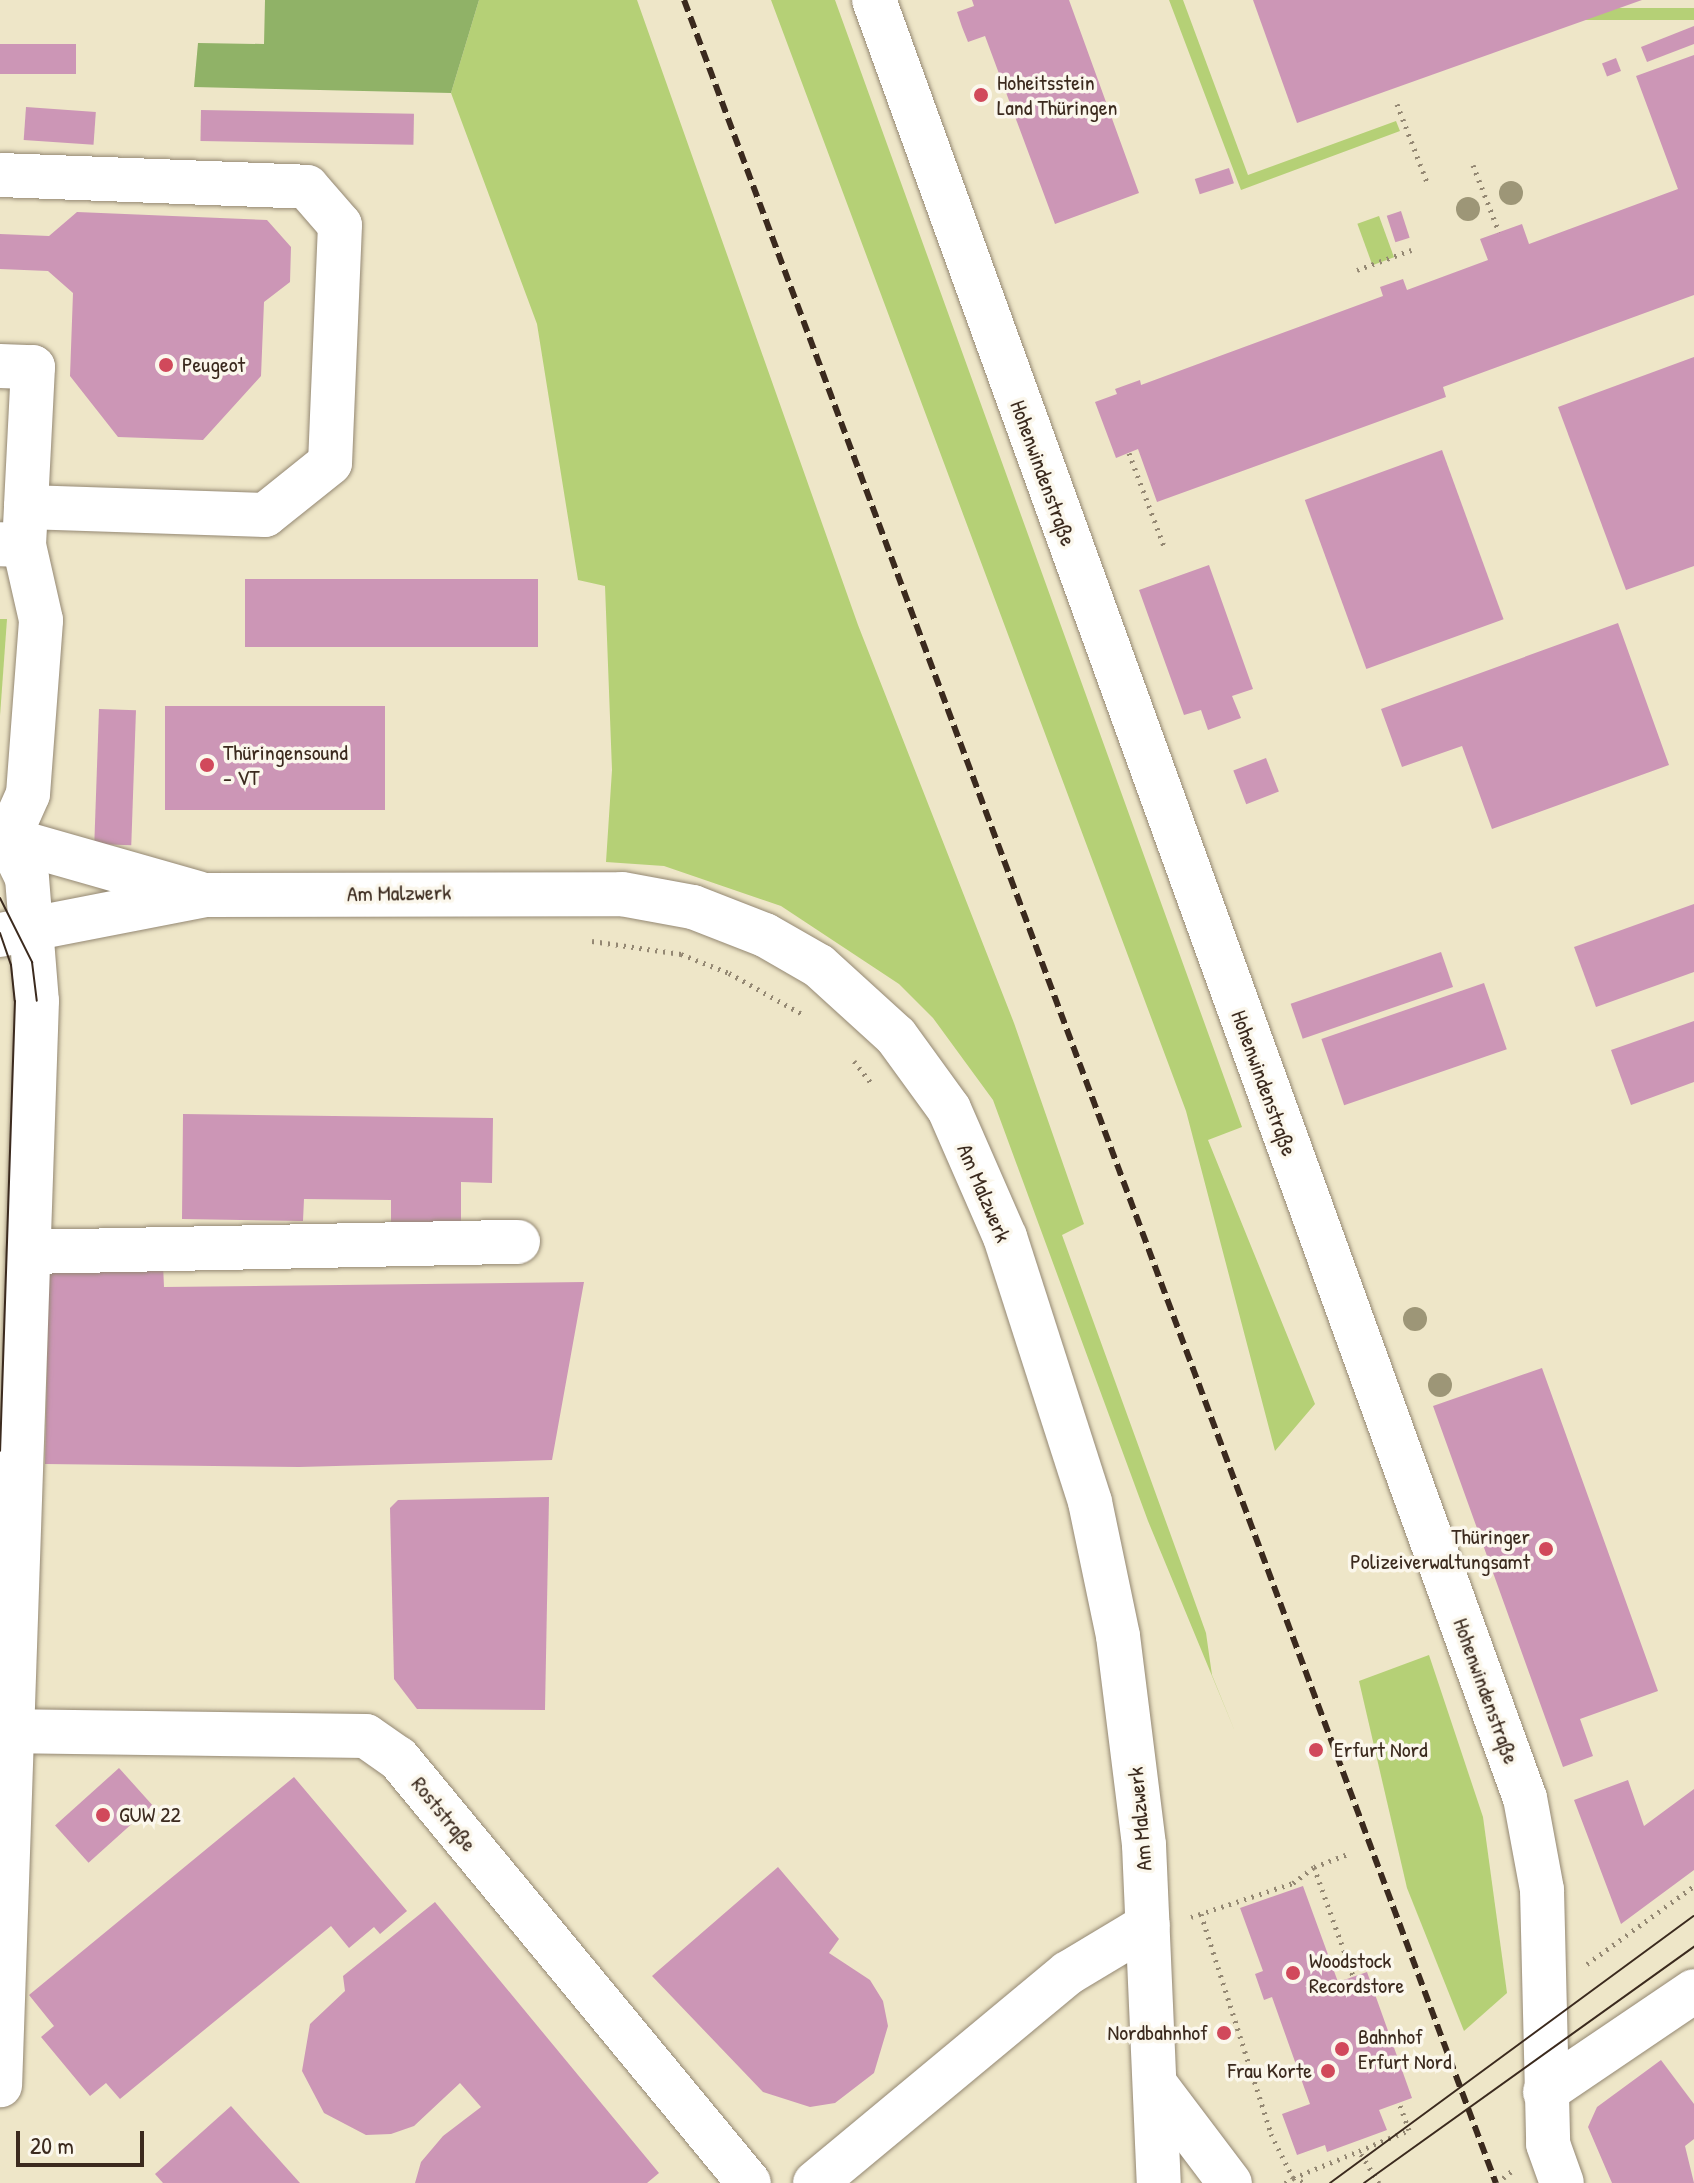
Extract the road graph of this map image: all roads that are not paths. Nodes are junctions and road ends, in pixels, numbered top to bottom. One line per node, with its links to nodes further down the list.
1 (874, 0): 15 (street, Hohenwindenstraße)
2 (0, 175): 4 (street)
3 (0, 366): 4 (street)
4 (16, 532): 5 (street)
5 (4, 837): 6 (street, Am Malzwerk); 7 (street)
6 (206, 895): 7 (street, Am Malzwerk); 11 (street, Am Malzwerk)
7 (18, 932): 9 (street)
8 (518, 1242): 9 (street)
9 (28, 1252): 10 (street)
10 (6, 1731): 14 (street); 16 (street, Roststraße)
11 (1148, 1925): 13 (street, Am Malzwerk); 17 (street)
12 (1694, 1991): 15 (street)
13 (1155, 2084): 18 (street, Am Malzwerk); 19 (street)
14 (0, 2085)
15 (1545, 2092): 20 (street, Hohenwindenstraße)
16 (749, 2183)
17 (815, 2183)
18 (1159, 2183)
19 (1230, 2183)
20 (1562, 2183)

